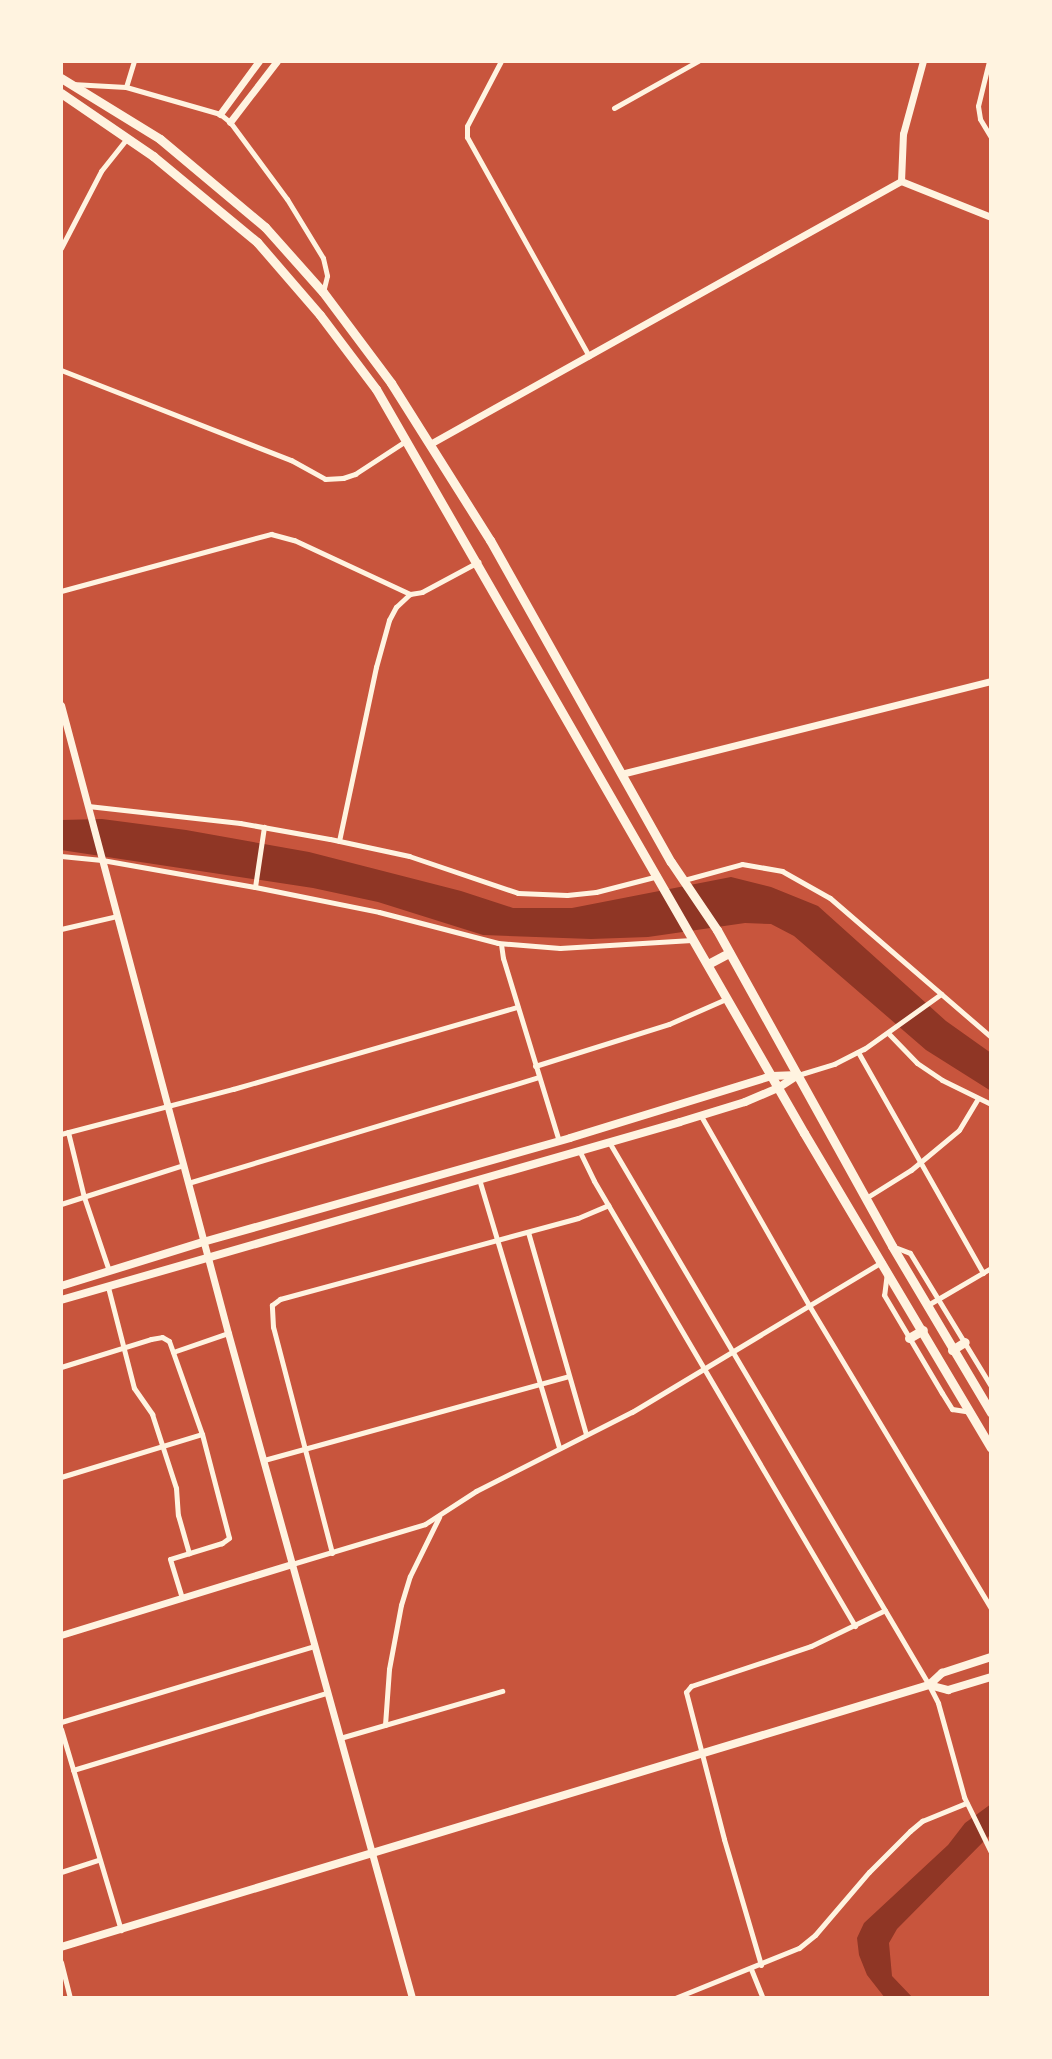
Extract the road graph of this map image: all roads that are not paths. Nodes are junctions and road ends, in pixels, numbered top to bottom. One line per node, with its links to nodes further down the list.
1 (134, 61): 10 (street)
2 (259, 61): 13 (street)
3 (277, 61): 14 (street)
4 (501, 61): 22 (street)
5 (698, 61): 12 (street)
6 (923, 61): 17 (street)
7 (989, 61): 16 (street)
8 (61, 78): 9 (main road)
9 (71, 84): 10 (street); 20 (main road)
10 (126, 88): 13 (street)
11 (61, 93): 15 (main road)
12 (614, 108)
13 (220, 114): 14 (street)
14 (230, 122): 20 (street)
15 (128, 137): 19 (street); 21 (main road)
16 (991, 137)
17 (901, 181): 18 (street); 22 (street)
18 (991, 217)
19 (61, 248)
20 (323, 292): 21 (main road); 25 (main road)
21 (310, 302): 24 (main road)
22 (590, 356): 25 (street)
23 (61, 370): 24 (street)
24 (407, 440): 26 (main road)
25 (430, 444): 31 (main road)
26 (478, 562): 28 (street); 37 (main road)
27 (61, 591): 28 (street)
28 (410, 594): 34 (street)
29 (991, 681): 31 (street)
30 (61, 705): 32 (street)
31 (621, 774): 38 (main road)
32 (89, 809): 33 (street); 36 (street)
33 (264, 827): 34 (street); 39 (street)
34 (339, 841): 37 (street)
35 (61, 856): 36 (street)
36 (102, 860): 39 (street); 40 (street)
37 (659, 878): 42 (main road)
38 (684, 880): 44 (main road); 46 (street)
39 (255, 887): 43 (street)
40 (117, 916): 41 (street); 59 (street)
41 (61, 929)
42 (693, 936): 43 (street); 45 (main road)
43 (502, 944): 48 (street)
44 (729, 953): 45 (main road); 53 (main road)
45 (708, 964): 47 (main road)
46 (941, 994): 49 (street); 50 (street)
47 (728, 998): 52 (street); 54 (main road)
48 (517, 1007): 52 (street); 59 (street)
49 (889, 1034): 51 (street); 57 (street)
50 (991, 1037)
51 (858, 1052): 53 (street); 65 (street)
52 (535, 1066): 55 (street)
53 (797, 1075): 54 (main road); 56 (main road); 70 (main road)
54 (772, 1076): 56 (main road); 62 (main road)
55 (538, 1077): 62 (street); 68 (street)
56 (778, 1088): 60 (main road); 78 (main road)
57 (978, 1098): 58 (street); 65 (street)
58 (991, 1104)
59 (167, 1106): 61 (street); 66 (street)
60 (701, 1116): 63 (main road); 87 (street)
61 (65, 1133): 69 (street)
62 (559, 1141): 75 (main road)
63 (609, 1142): 64 (main road); 95 (street)
64 (579, 1150): 67 (main road); 72 (street)
65 (919, 1161): 70 (street); 81 (street)
66 (183, 1165): 68 (street); 69 (street)
67 (479, 1179): 74 (street); 77 (main road)
68 (188, 1183): 75 (street)
69 (84, 1196): 71 (street); 80 (street)
70 (866, 1198): 76 (main road)
71 (61, 1203)
72 (608, 1205): 73 (street); 97 (street)
73 (528, 1232): 74 (street); 98 (street)
74 (498, 1240): 100 (street); 108 (street)
75 (203, 1242): 77 (street); 80 (main road)
76 (892, 1246): 84 (street); 86 (main road)
77 (208, 1259): 83 (main road); 89 (street)
78 (884, 1266): 87 (street); 88 (main road); 90 (street)
79 (991, 1268): 81 (street)
80 (108, 1271): 82 (main road)
81 (983, 1273): 84 (street)
82 (61, 1286)
83 (108, 1287): 85 (main road); 92 (street)
84 (939, 1298): 86 (street); 91 (street)
85 (61, 1300)
86 (926, 1306): 93 (main road)
87 (810, 1307): 95 (street); 117 (street)
88 (923, 1330): 90 (main road); 102 (main road)
89 (228, 1333): 94 (street); 110 (street)
90 (909, 1338): 102 (street)
91 (965, 1342): 93 (main road); 99 (street)
92 (122, 1350): 94 (street); 96 (street); 106 (street)
93 (952, 1350): 101 (main road)
94 (173, 1352): 104 (street)
95 (733, 1354): 97 (street); 118 (street)
96 (61, 1367)
97 (705, 1370): 105 (street); 119 (street)
98 (569, 1376): 100 (street); 105 (street)
99 (990, 1383): 101 (street)
100 (540, 1384): 107 (street); 108 (street)
101 (975, 1390): 103 (main road)
102 (970, 1412): 109 (main road)
103 (991, 1413)
104 (202, 1434): 106 (street); 113 (street)
105 (586, 1434): 107 (street)
106 (162, 1446): 111 (street); 113 (street)
107 (559, 1447): 112 (street)
108 (305, 1448): 110 (street); 114 (street)
109 (991, 1448)
110 (264, 1461): 115 (street)
111 (61, 1477)
112 (439, 1516): 114 (street); 128 (street)
113 (189, 1553): 116 (street)
114 (332, 1553): 115 (street)
115 (292, 1564): 116 (street); 121 (street)
116 (182, 1598): 120 (street)
117 (991, 1608)
118 (885, 1610): 119 (street); 124 (street)
119 (855, 1626): 131 (street)
120 (61, 1635)
121 (314, 1646): 126 (street); 127 (street)
122 (991, 1657): 124 (main road)
123 (991, 1677): 124 (main road)
124 (929, 1685): 131 (main road); 133 (street)
125 (502, 1691): 128 (street)
126 (327, 1693): 130 (street); 132 (street)
127 (61, 1721)
128 (385, 1725): 130 (street)
129 (61, 1729): 132 (street)
130 (340, 1738): 135 (street)
131 (702, 1754): 135 (main road); 141 (street)
132 (73, 1770): 136 (street)
133 (966, 1803): 134 (street); 141 (street)
134 (991, 1852)
135 (373, 1854): 138 (main road); 144 (street)
136 (99, 1860): 137 (street); 138 (street)
137 (61, 1872)
138 (121, 1930): 139 (main road)
139 (61, 1947)
140 (61, 1962): 143 (street)
141 (761, 1965): 142 (street)
142 (751, 1969): 145 (street); 146 (street)
143 (70, 1998)
144 (411, 1998)
145 (675, 1998)
146 (763, 1998)

